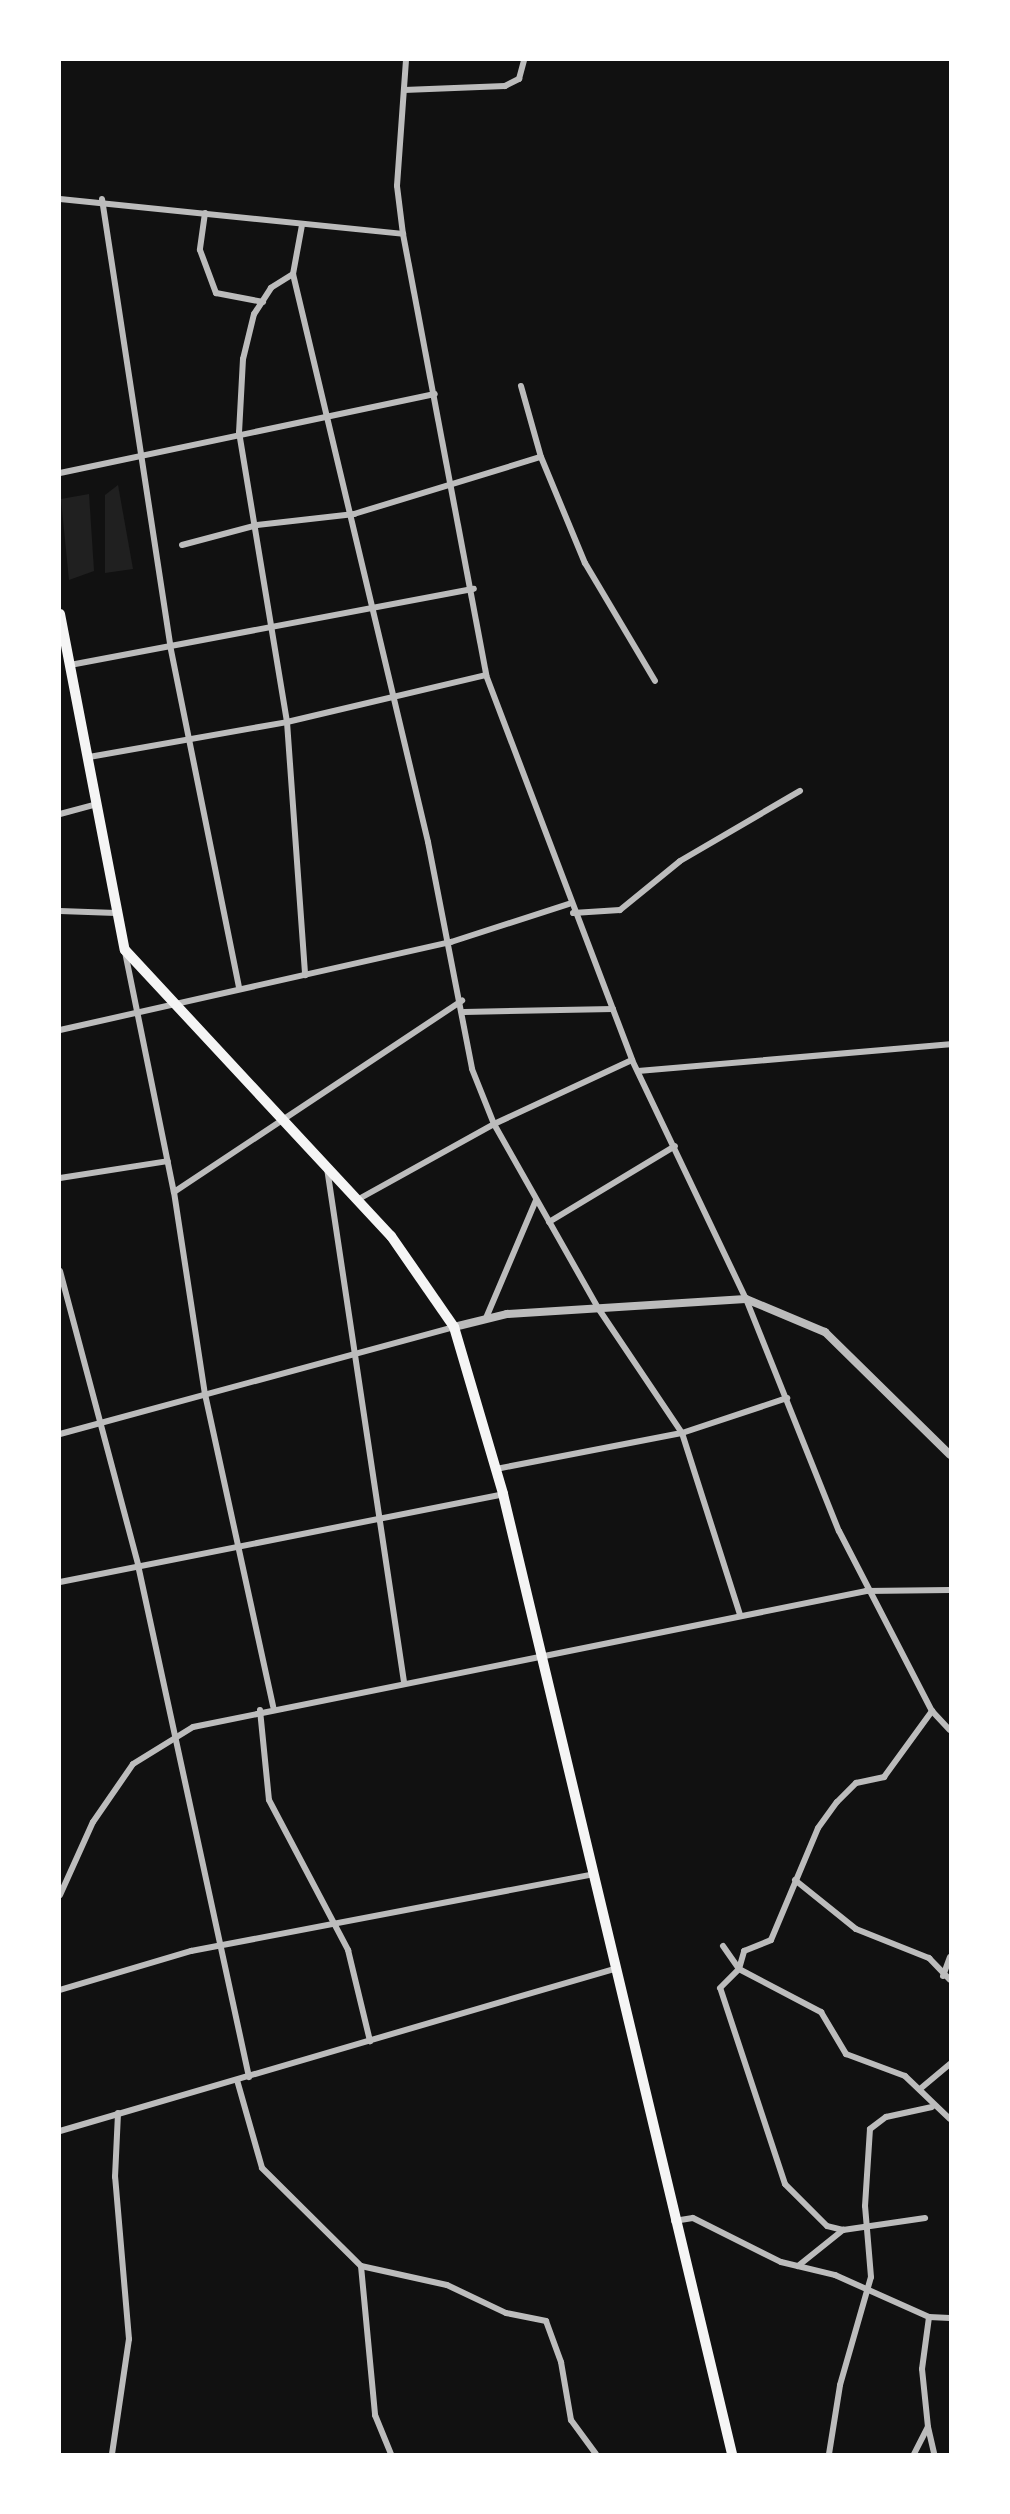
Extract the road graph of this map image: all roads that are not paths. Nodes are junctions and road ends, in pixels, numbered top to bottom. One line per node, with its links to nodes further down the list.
1 (406, 60): 3 (street)
2 (524, 60): 3 (street)
3 (404, 90): 8 (street)
4 (60, 199): 5 (street)
5 (102, 199): 6 (street); 15 (street)
6 (205, 213): 7 (street); 10 (street)
7 (302, 225): 8 (street); 9 (street)
8 (403, 234): 12 (street)
9 (293, 274): 10 (street); 13 (street)
10 (262, 302): 14 (street)
11 (521, 386): 16 (street)
12 (435, 394): 13 (street); 18 (street)
13 (328, 417): 14 (street); 19 (street)
14 (239, 432): 15 (street); 20 (street)
15 (141, 451): 17 (street); 26 (street)
16 (541, 457): 18 (street); 29 (street)
17 (60, 473)
18 (451, 488): 19 (street); 22 (street)
19 (354, 513): 20 (street); 23 (street)
20 (257, 525): 21 (street); 25 (street)
21 (182, 545)
22 (474, 589): 23 (street); 28 (street)
23 (374, 606): 25 (street); 30 (street)
24 (60, 614): 27 (main road)
25 (274, 630): 26 (street); 31 (street)
26 (170, 645): 27 (street); 32 (street)
27 (70, 665): 33 (main road)
28 (486, 675): 30 (street); 37 (street)
29 (656, 681)
30 (392, 694): 31 (street); 41 (street)
31 (287, 722): 32 (street); 43 (street)
32 (191, 735): 33 (street); 44 (street)
33 (89, 757): 35 (main road)
34 (800, 791): 40 (street)
35 (97, 804): 36 (street); 39 (main road)
36 (60, 814)
37 (569, 904): 40 (street); 41 (street)
38 (60, 911): 39 (street)
39 (116, 913): 42 (main road)
40 (573, 913): 48 (street)
41 (451, 942): 43 (street); 45 (street)
42 (125, 950): 46 (main road); 47 (street)
43 (305, 975): 44 (street)
44 (239, 988): 46 (street)
45 (462, 1001): 49 (street); 54 (street)
46 (171, 1006): 47 (street); 54 (main road)
47 (140, 1009): 50 (street); 57 (street)
48 (613, 1009): 49 (street); 52 (street)
49 (464, 1012): 55 (street)
50 (60, 1030)
51 (950, 1044): 53 (street)
52 (632, 1060): 53 (street); 55 (street)
53 (638, 1071): 56 (street)
54 (282, 1119): 58 (main road); 60 (street)
55 (494, 1124): 61 (street); 62 (street)
56 (675, 1146): 63 (street); 65 (street)
57 (168, 1161): 59 (street); 60 (street)
58 (327, 1166): 61 (main road); 69 (street)
59 (60, 1178)
60 (174, 1192): 70 (street)
61 (357, 1200): 68 (main road)
62 (536, 1200): 63 (street); 67 (street)
63 (549, 1222): 66 (street)
64 (60, 1271): 72 (street)
65 (746, 1298): 66 (street); 71 (street); 75 (street)
66 (598, 1308): 67 (street); 73 (street)
67 (486, 1318): 68 (street)
68 (454, 1327): 69 (street); 76 (main road)
69 (351, 1358): 70 (street); 78 (street)
70 (205, 1394): 72 (street); 79 (street)
71 (787, 1398): 73 (street); 83 (street)
72 (103, 1425): 74 (street); 80 (street)
73 (682, 1433): 76 (street); 84 (street)
74 (60, 1434)
75 (950, 1455)
76 (496, 1469): 77 (main road)
77 (503, 1494): 78 (street); 85 (main road)
78 (377, 1516): 79 (street); 86 (street)
79 (239, 1542): 80 (street); 87 (street)
80 (138, 1565): 81 (street); 91 (street)
81 (60, 1582)
82 (950, 1590): 83 (street)
83 (866, 1591): 84 (street); 89 (street)
84 (740, 1615): 85 (street)
85 (540, 1658): 86 (street); 92 (main road)
86 (404, 1682): 87 (street)
87 (273, 1707): 88 (street)
88 (260, 1710): 91 (street); 95 (street)
89 (932, 1711): 90 (street); 93 (street)
90 (950, 1730)
91 (173, 1735): 94 (street); 97 (street)
92 (593, 1874): 95 (street); 99 (main road)
93 (795, 1880): 100 (street); 101 (street)
94 (60, 1895)
95 (335, 1924): 97 (street); 104 (street)
96 (723, 1946): 100 (street)
97 (224, 1948): 103 (street); 106 (street)
98 (950, 1957): 101 (street)
99 (614, 1969): 104 (street); 114 (main road)
100 (739, 1969): 108 (street); 116 (street)
101 (943, 1976): 102 (street)
102 (950, 1980)
103 (60, 1990)
104 (370, 2041): 106 (street)
105 (950, 2064): 108 (street)
106 (249, 2077): 107 (street)
107 (237, 2080): 110 (street); 117 (street)
108 (920, 2089): 109 (street)
109 (932, 2107): 111 (street); 115 (street)
110 (118, 2113): 112 (street); 123 (street)
111 (950, 2119)
112 (60, 2131)
113 (925, 2218): 115 (street)
114 (674, 2221): 118 (street); 126 (main road)
115 (869, 2228): 116 (street); 119 (street)
116 (843, 2230): 118 (street)
117 (361, 2266): 124 (street); 125 (street)
118 (798, 2266): 119 (street)
119 (869, 2291): 120 (street); 127 (street)
120 (929, 2317): 121 (street); 122 (street)
121 (950, 2318)
122 (928, 2427): 128 (street); 129 (street)
123 (112, 2455)
124 (391, 2455)
125 (596, 2455)
126 (732, 2455)
127 (830, 2455)
128 (914, 2455)
129 (934, 2455)

